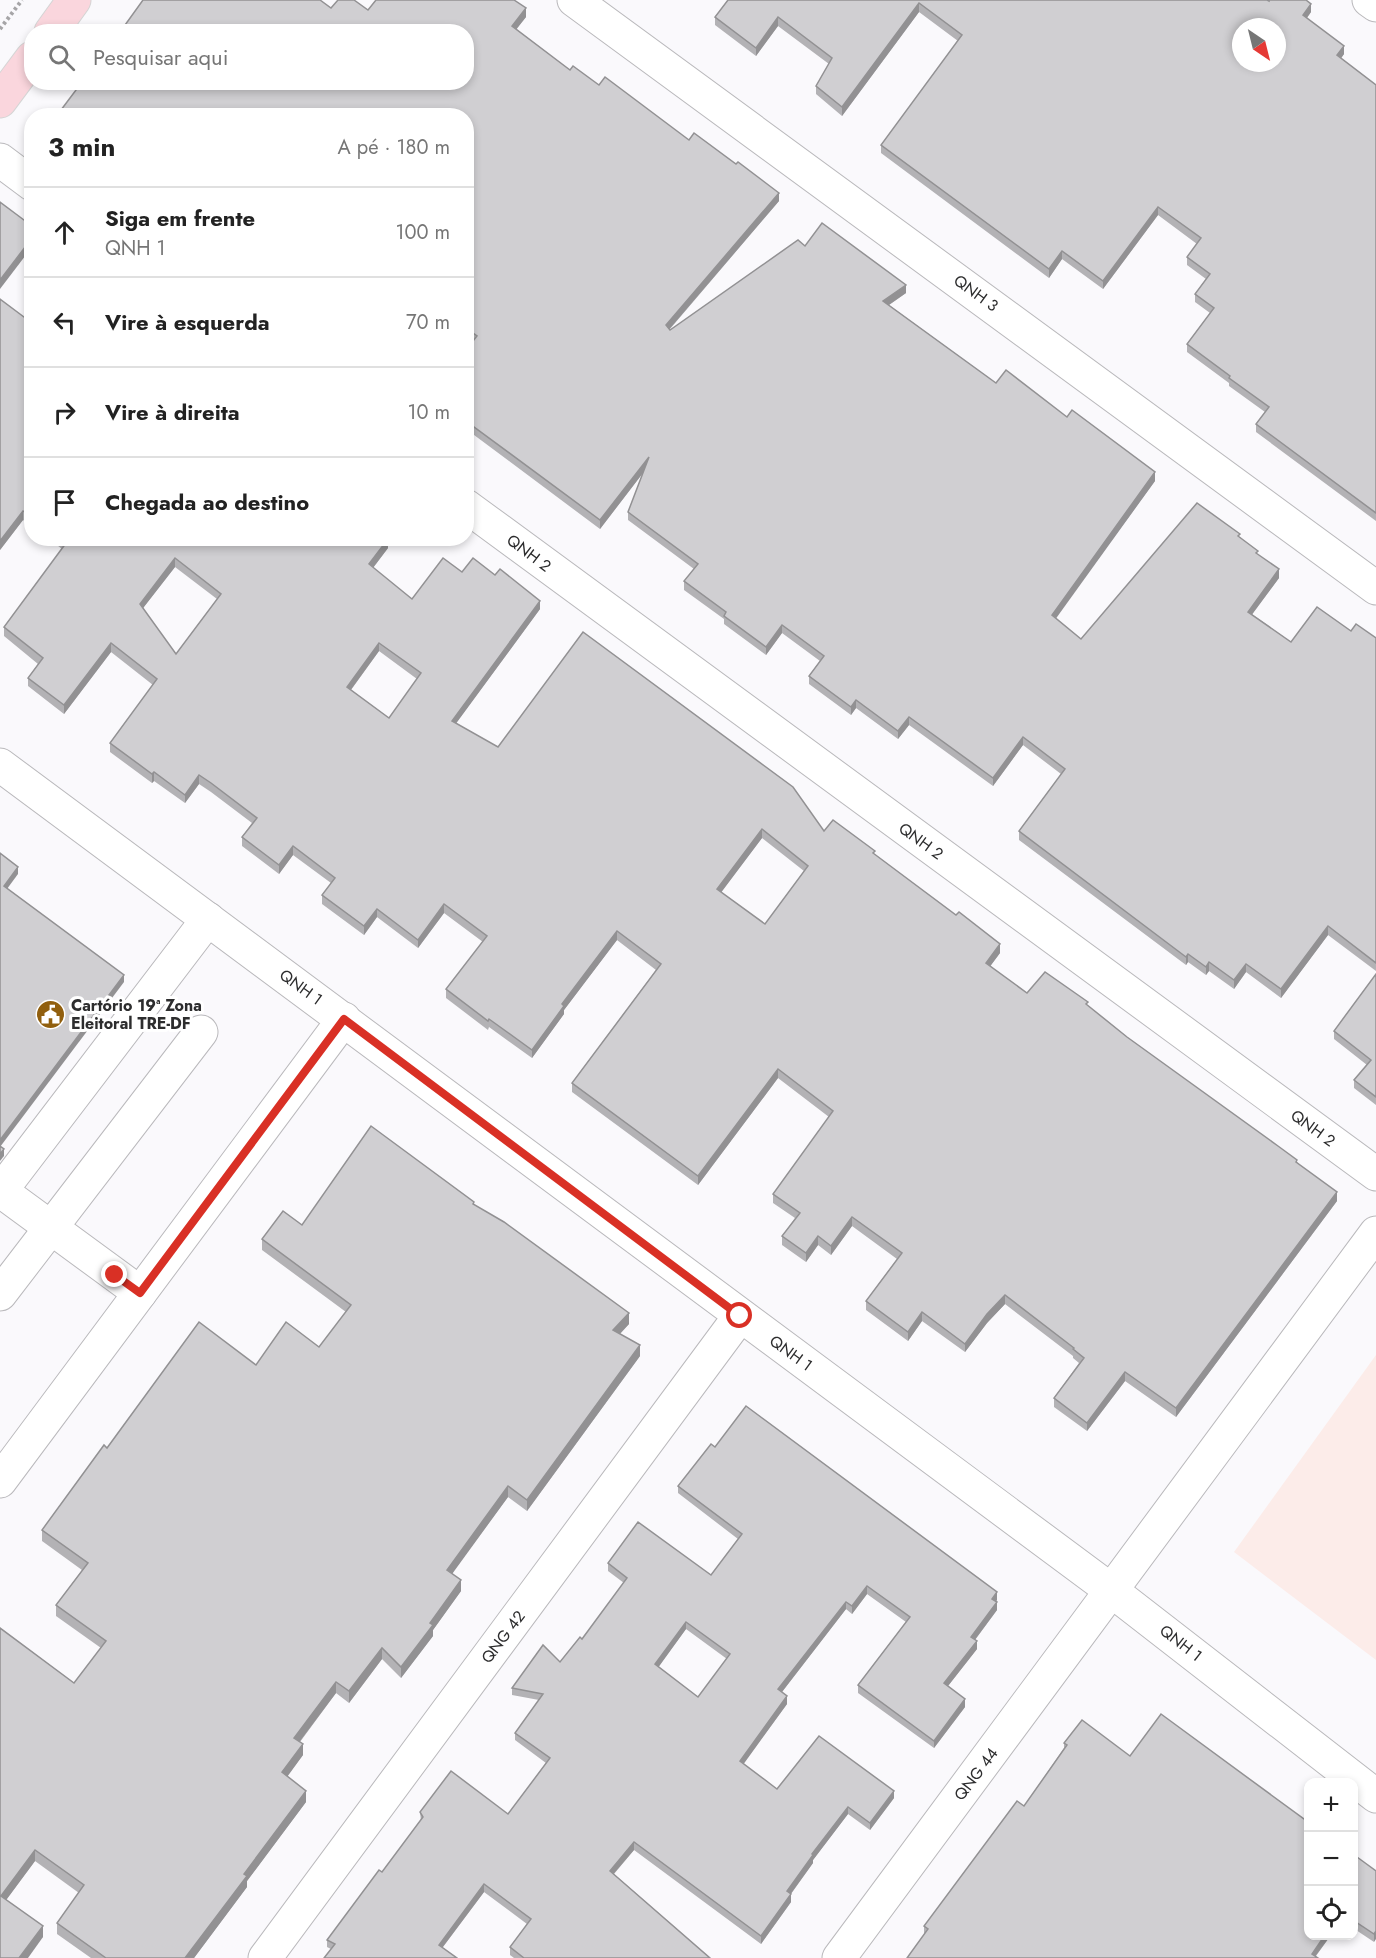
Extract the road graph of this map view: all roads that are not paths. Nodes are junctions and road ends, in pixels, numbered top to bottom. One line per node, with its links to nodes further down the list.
1 (75, 0): 5 (main road)
2 (574, 0): 11 (street, QNH 3)
3 (1369, 0): 4 (street)
4 (1376, 5)
5 (57, 24)
6 (24, 69): 7 (main road)
7 (0, 101)
8 (0, 160): 9 (street)
9 (24, 177)
10 (474, 512): 16 (street, QNH 2)
11 (1376, 588)
12 (0, 765): 13 (street, QNH 1)
13 (208, 919): 14 (street, QNH 1); 17 (street)
14 (344, 1019): 20 (street); 22 (street, QNH 1)
15 (201, 1032): 18 (street)
16 (1376, 1174)
17 (0, 1191): 18 (street)
18 (51, 1227): 20 (street); 21 (street)
19 (1376, 1233): 24 (street, QNG 44)
20 (140, 1293): 23 (street)
21 (0, 1294)
22 (740, 1316): 24 (street, QNH 1); 26 (street, QNG 42)
23 (0, 1481)
24 (1112, 1591): 25 (street, QNH 1); 27 (street, QNG 44)
25 (1376, 1796)
26 (265, 1958)
27 (839, 1958)

